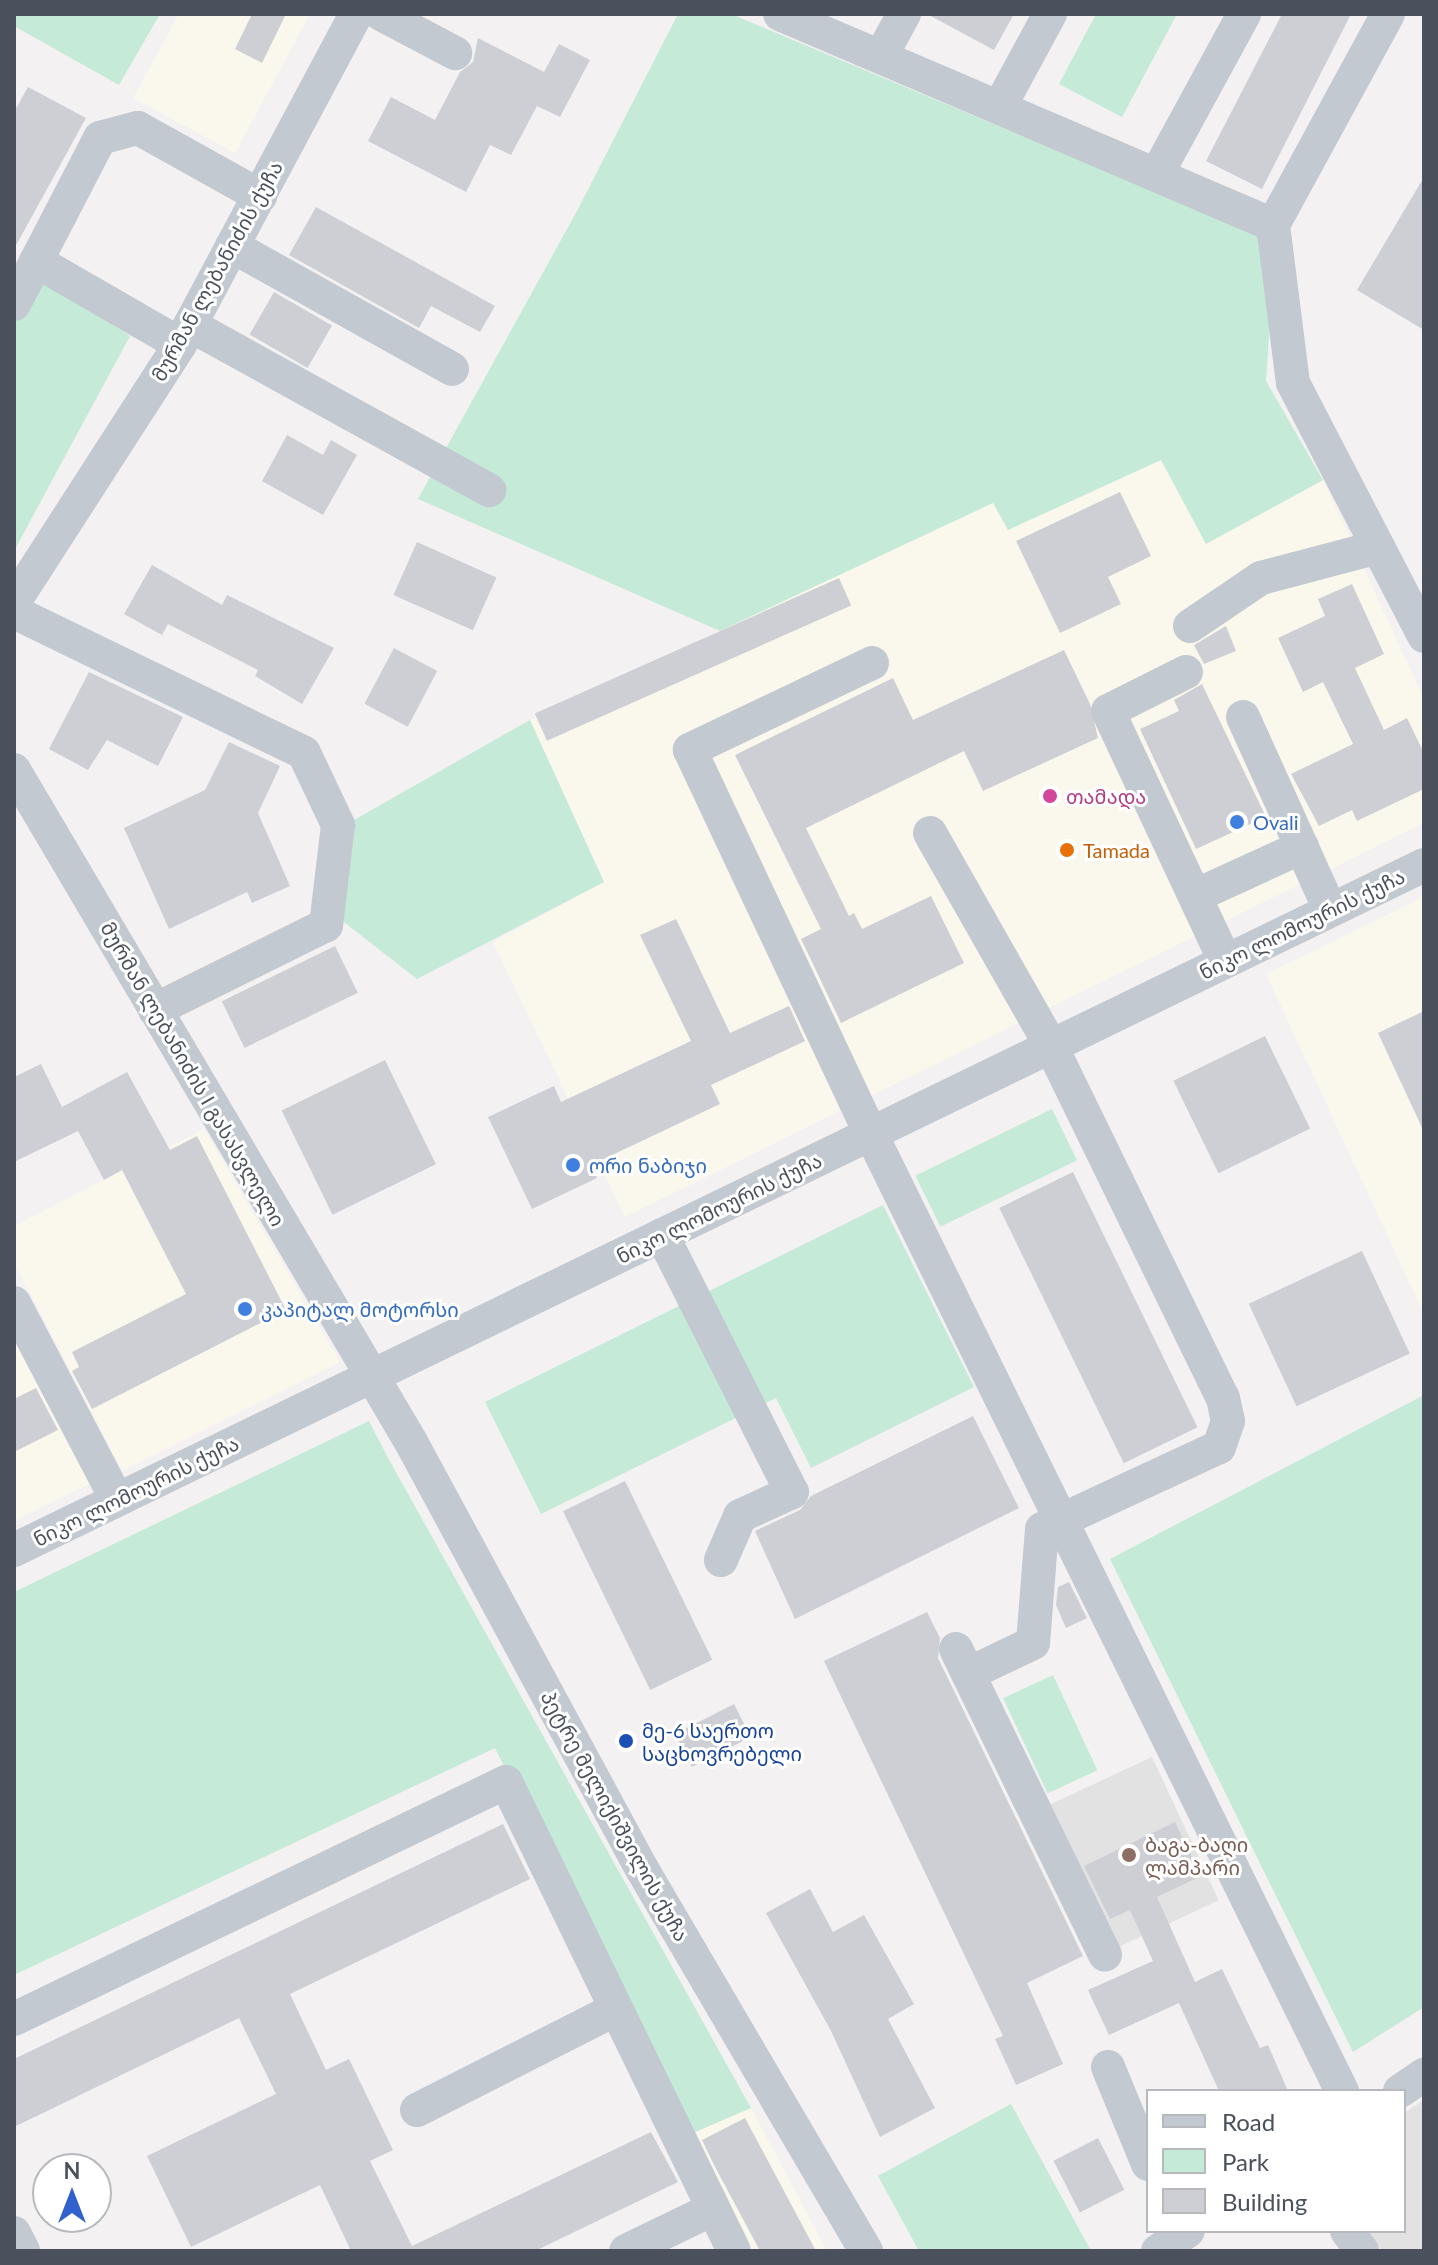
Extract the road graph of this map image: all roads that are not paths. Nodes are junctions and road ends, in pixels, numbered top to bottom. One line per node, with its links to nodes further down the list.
1 (356, 14): 12 (street, მურმან ლებანიძის ქუჩა)
2 (381, 14): 8 (street)
3 (780, 14): 9 (street)
4 (904, 14): 9 (street)
5 (1050, 14): 10 (street)
6 (1244, 14): 11 (street)
7 (1388, 14): 13 (street)
8 (455, 53)
9 (881, 56): 10 (street)
10 (1000, 106): 11 (street)
11 (1158, 172): 13 (street)
12 (260, 196): 14 (street, მურმან ლებანიძის ქუჩა); 15 (street)
13 (1273, 225): 20 (street)
14 (232, 246): 17 (street, მურმან ლებანიძის ქუჩა); 18 (street)
15 (36, 261): 16 (street); 17 (street)
16 (14, 304)
17 (185, 334): 19 (street); 21 (street, მურმან ლებანიძის ქუჩა)
18 (452, 369)
19 (489, 490)
20 (1378, 547): 23 (street); 24 (street)
21 (14, 602)
22 (14, 612): 35 (street)
23 (1190, 626)
24 (1424, 636)
25 (872, 663): 37 (street)
26 (1186, 672): 32 (street)
27 (1243, 717): 30 (street)
28 (14, 770): 35 (street, მურმან ლებანიძის I გასასვლელი)
29 (930, 833): 36 (street)
30 (1302, 847): 32 (street); 33 (street)
31 (1424, 865): 33 (street, ნიკო ლომოურის ქუჩა)
32 (1195, 896): 34 (street)
33 (1330, 910): 34 (street, ნიკო ლომოურის ქუჩა)
34 (1225, 961): 36 (street, ნიკო ლომოურის ქუჩა)
35 (155, 1010): 40 (street, მურმან ლებანიძის I გასასვლელი)
36 (1051, 1046): 37 (street, ნიკო ლომოურის ქუჩა); 42 (street)
37 (871, 1134): 38 (street, ნიკო ლომოურის ქუჩა); 42 (street)
38 (662, 1235): 40 (street, ნიკო ლომოურის ქუჩა); 44 (street)
39 (14, 1303): 41 (street)
40 (371, 1377): 41 (street, ნიკო ლომოურის ქუჩა); 60 (street, პეტრე მელიქიშვილის ქუჩა)
41 (117, 1500): 43 (street, ნიკო ლომოურის ქუჩა)
42 (1061, 1519): 45 (street); 50 (street)
43 (14, 1550)
44 (721, 1560)
45 (1105, 1955)
46 (616, 2009): 47 (street); 52 (street); 54 (street)
47 (14, 2019)
48 (1108, 2067): 53 (street)
49 (1424, 2075): 51 (street)
50 (1341, 2089)
51 (1403, 2089)
52 (417, 2110)
53 (1146, 2159)
54 (713, 2209): 58 (street); 59 (street)
55 (14, 2233): 57 (street)
56 (1348, 2233): 61 (street)
57 (23, 2251)
58 (626, 2251)
59 (734, 2251)
60 (866, 2251)
61 (1362, 2251)

